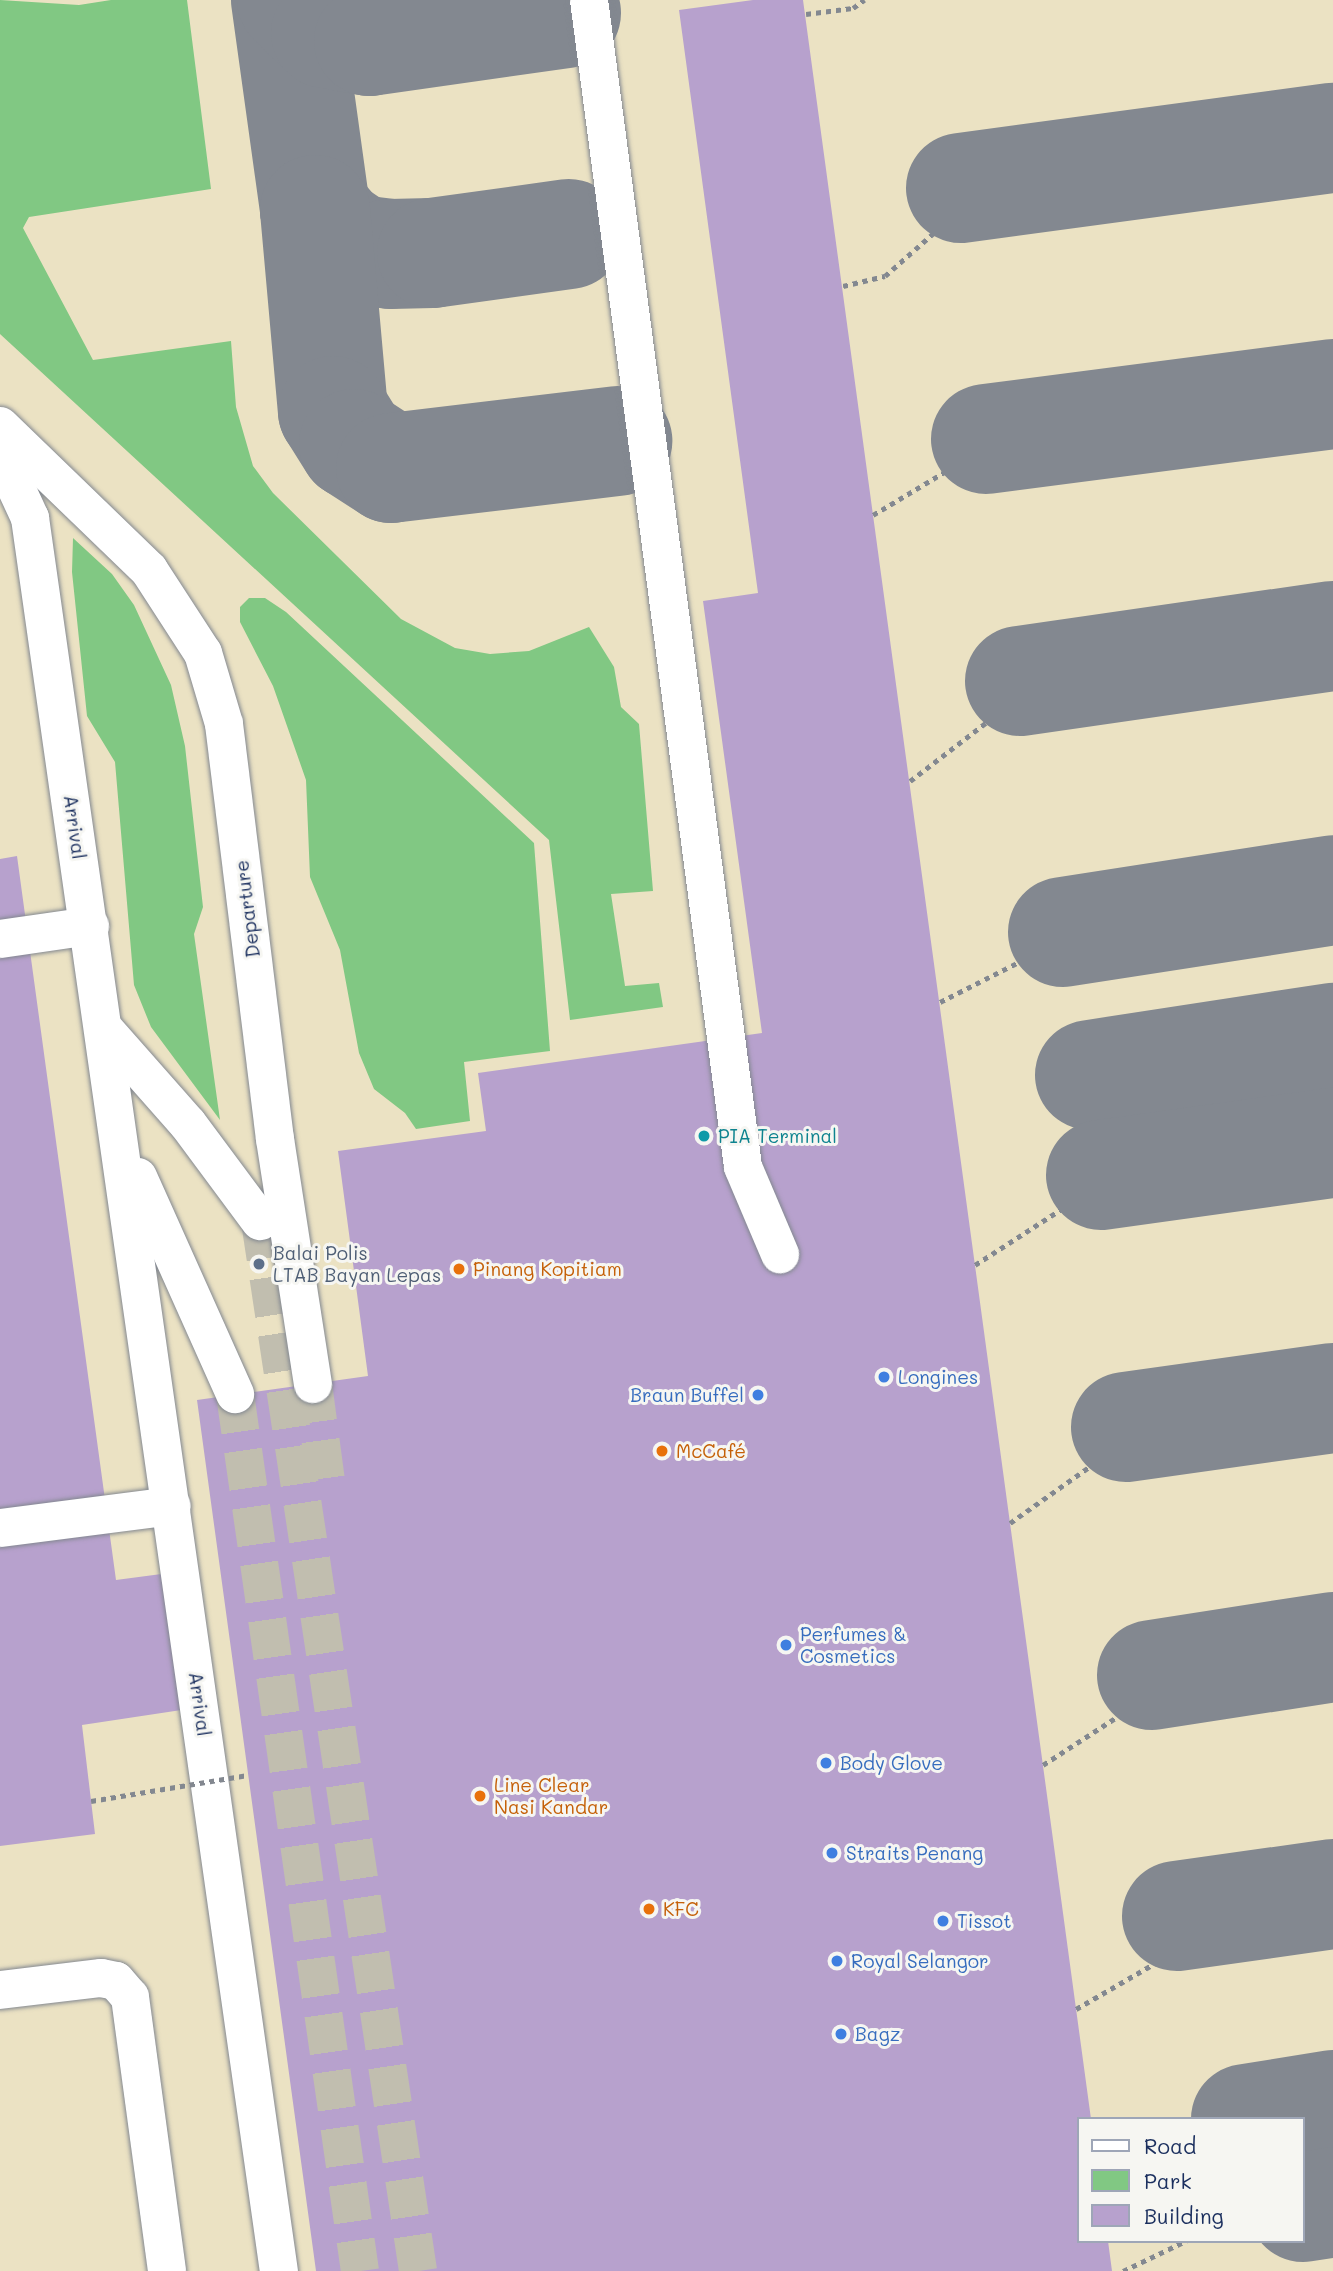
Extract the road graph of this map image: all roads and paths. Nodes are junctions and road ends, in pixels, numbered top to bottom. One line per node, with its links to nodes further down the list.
1 (589, 0): 20 (street)
2 (864, 0): 3 (path)
3 (806, 14)
4 (989, 184): 5 (path)
5 (842, 286)
6 (0, 426): 22 (street, Departure)
7 (1001, 438): 9 (path)
8 (0, 453): 12 (street, Arrival)
9 (873, 516)
10 (1044, 678): 11 (path)
11 (910, 781)
12 (90, 926): 14 (street); 16 (street, Arrival)
13 (1084, 929): 15 (path)
14 (0, 939)
15 (940, 1002)
16 (105, 1030): 17 (street, Arrival); 19 (street)
17 (120, 1137): 23 (street, Arrival); 25 (street, Arrival)
18 (1117, 1173): 21 (path)
19 (260, 1221)
20 (780, 1254)
21 (975, 1265)
22 (313, 1384)
23 (235, 1394)
24 (1150, 1424): 26 (path)
25 (172, 1506): 27 (street); 37 (street, Arrival)
26 (1010, 1523)
27 (0, 1528)
28 (1191, 1669): 29 (path)
29 (1043, 1765)
30 (248, 1774): 31 (path, bridge)
31 (91, 1801)
32 (1192, 1914): 34 (path)
33 (0, 1990): 36 (street)
34 (1076, 2009)
35 (1182, 2243): 38 (path)
36 (166, 2271)
37 (279, 2271)
38 (1123, 2271)

